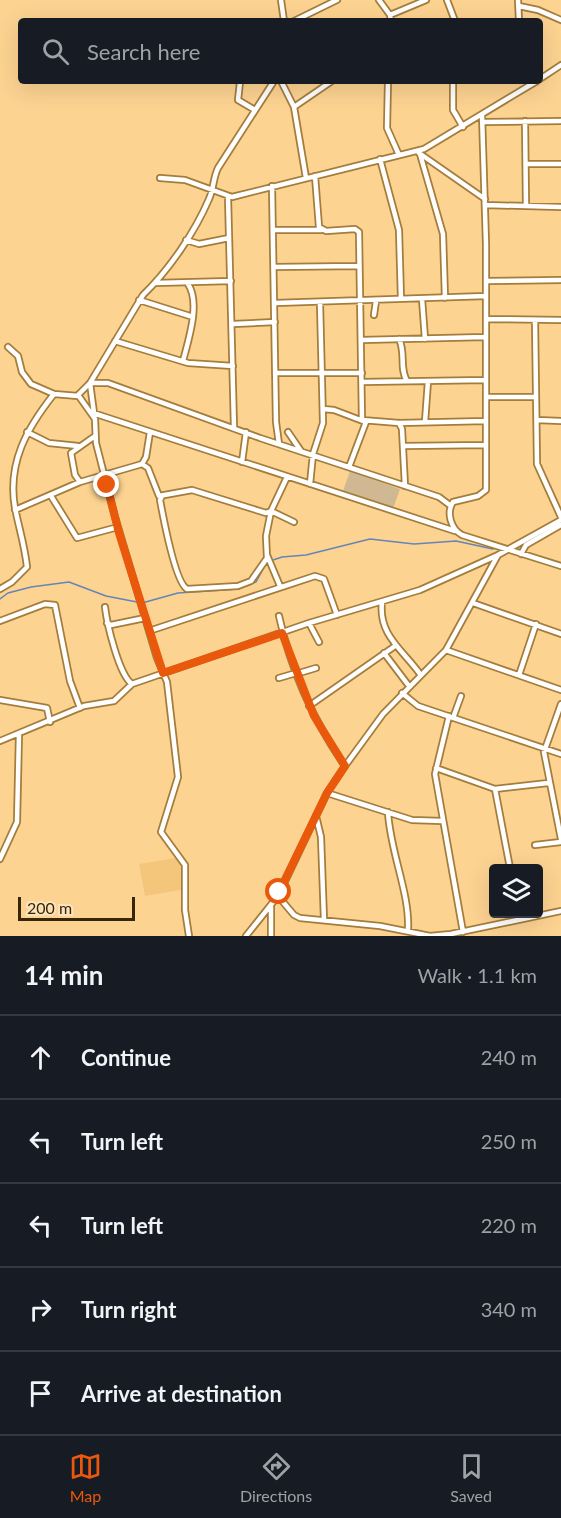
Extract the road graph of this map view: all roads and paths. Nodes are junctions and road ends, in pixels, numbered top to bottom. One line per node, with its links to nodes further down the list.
1 (281, 0): 7 (street)
2 (337, 0): 8 (street)
3 (379, 0): 9 (street)
4 (426, 0): 9 (street)
5 (447, 0): 10 (street)
6 (518, 3): 11 (street); 12 (street)
7 (284, 18)
8 (300, 18)
9 (391, 18)
10 (454, 18)
11 (519, 18)
12 (561, 20)
13 (561, 65): 14 (street)
14 (543, 77)
15 (240, 84): 23 (street)
16 (272, 84): 23 (street)
17 (282, 84): 22 (street)
18 (328, 84): 22 (street)
19 (388, 84): 30 (street)
20 (453, 84): 28 (street)
21 (532, 84): 24 (street)
22 (294, 107): 36 (street)
23 (255, 110): 38 (street)
24 (482, 115): 27 (street); 28 (street)
25 (525, 121): 26 (street); 27 (street); 32 (street)
26 (561, 121)
27 (484, 122): 40 (street)
28 (463, 127): 29 (street)
29 (419, 152): 30 (street); 40 (street); 55 (street)
30 (399, 155): 31 (street)
31 (380, 159): 34 (street); 56 (street)
32 (526, 164): 33 (street); 41 (street)
33 (561, 164)
34 (315, 176): 36 (street); 44 (street)
35 (160, 178): 38 (street)
36 (306, 178): 37 (street)
37 (272, 186): 39 (street); 43 (street)
38 (213, 191): 39 (street); 46 (street)
39 (228, 196): 45 (street)
40 (485, 202): 41 (street); 51 (street)
41 (526, 206): 42 (street)
42 (561, 207)
43 (273, 230): 44 (street); 48 (street)
44 (322, 230): 47 (street)
45 (230, 238): 46 (street); 50 (street)
46 (186, 240): 52 (street)
47 (358, 266): 48 (street); 60 (street)
48 (274, 267): 61 (street)
49 (561, 280): 51 (street)
50 (231, 281): 53 (street); 69 (street)
51 (486, 281): 54 (street)
52 (155, 283): 53 (street); 57 (street)
53 (188, 284): 64 (street)
54 (486, 296): 55 (street); 65 (street)
55 (445, 298): 58 (street)
56 (401, 299): 58 (street); 59 (street)
57 (139, 300): 64 (street); 74 (street)
58 (422, 300): 72 (street)
59 (375, 301): 60 (street); 63 (street)
60 (361, 302): 62 (street); 73 (street)
61 (275, 303): 62 (street); 68 (street)
62 (320, 303): 80 (street)
63 (374, 315)
64 (193, 317): 76 (street)
65 (486, 319): 66 (street); 70 (street)
66 (534, 320): 67 (street); 89 (street)
67 (561, 320)
68 (275, 322): 69 (street); 78 (street)
69 (232, 324): 77 (street)
70 (485, 338): 72 (street); 81 (street)
71 (399, 339): 72 (street); 73 (street); 82 (street)
72 (424, 339)
73 (362, 340): 79 (street)
74 (115, 341): 76 (street); 85 (street)
75 (8, 347): 86 (street)
76 (183, 362): 77 (street)
77 (233, 366): 100 (street)
78 (275, 373): 80 (street); 106 (street)
79 (362, 373): 80 (street); 84 (street)
80 (321, 374): 90 (street)
81 (486, 380): 83 (street); 88 (street)
82 (407, 381): 83 (street); 84 (street)
83 (428, 381): 97 (street)
84 (362, 382): 96 (street)
85 (90, 383): 87 (street); 91 (street); 100 (street)
86 (54, 394): 87 (street); 101 (street)
87 (78, 396): 91 (street)
88 (486, 397): 89 (street); 94 (street)
89 (535, 397): 93 (street)
90 (322, 409): 96 (street); 111 (street)
91 (92, 413): 92 (street); 98 (street)
92 (102, 416): 98 (street); 102 (street)
93 (537, 420): 95 (street); 125 (street)
94 (486, 421): 97 (street); 109 (street)
95 (561, 421)
96 (365, 422): 99 (street); 114 (street)
97 (425, 422): 99 (street)
98 (96, 423): 105 (street)
99 (402, 423): 108 (street)
100 (234, 427): 103 (street)
101 (27, 432): 107 (street); 123 (street)
102 (150, 432): 112 (street); 113 (street)
103 (246, 432): 106 (street); 112 (street)
104 (288, 432): 110 (street)
105 (96, 436): 107 (street); 115 (street)
106 (279, 444): 110 (street)
107 (78, 446): 117 (street)
108 (403, 446): 109 (street); 119 (street)
109 (486, 446): 122 (street)
110 (301, 451): 111 (street)
111 (313, 454): 114 (street); 118 (street)
112 (242, 462): 116 (street)
113 (142, 464): 115 (street); 121 (street)
114 (349, 467): 119 (street)
115 (105, 475): 117 (street); 128 (street)
116 (287, 477): 118 (street); 124 (street)
117 (80, 482): 120 (street)
118 (310, 484): 129 (street)
119 (405, 486): 122 (street)
120 (51, 496): 123 (street); 128 (street)
121 (162, 496): 124 (street); 132 (street)
122 (450, 506): 129 (street)
123 (15, 510): 136 (street)
124 (271, 511): 126 (street); 132 (street)
125 (561, 518): 130 (street)
126 (294, 522)
127 (561, 525): 131 (street)
128 (118, 527): 142 (street)
129 (457, 532): 130 (street)
130 (506, 549): 131 (street); 133 (street)
131 (520, 554): 134 (street)
132 (267, 555): 135 (street)
133 (498, 555): 137 (street); 138 (street)
134 (561, 566)
135 (280, 586): 140 (street); 147 (street)
136 (0, 589)
137 (382, 602): 140 (street); 151 (street)
138 (472, 603): 146 (street); 152 (street)
139 (105, 607): 144 (street)
140 (337, 615): 145 (street)
141 (279, 616): 148 (street)
142 (145, 618): 144 (street); 147 (street)
143 (0, 621): 168 (street)
144 (107, 623): 160 (street)
145 (309, 623): 148 (street); 150 (street)
146 (536, 624): 149 (street); 158 (street)
147 (149, 631): 155 (street)
148 (282, 633): 155 (street); 156 (street)
149 (561, 634)
150 (319, 642)
151 (395, 646): 153 (street); 157 (street)
152 (446, 650): 157 (street); 158 (street)
153 (384, 653): 161 (street); 167 (street)
154 (316, 668): 156 (street)
155 (163, 673): 160 (street); 196 (street)
156 (296, 673): 159 (street); 167 (street)
157 (420, 674): 161 (street)
158 (519, 675): 162 (street)
159 (279, 678)
160 (132, 684): 168 (street)
161 (409, 686): 163 (street)
162 (561, 690)
163 (402, 693): 169 (street); 175 (street)
164 (461, 696): 169 (street)
165 (0, 700): 170 (street)
166 (561, 704): 173 (street)
167 (309, 706): 175 (street)
168 (80, 708): 170 (street)
169 (451, 717): 173 (street); 176 (street)
170 (50, 722): 171 (street)
171 (19, 734): 172 (street); 187 (street)
172 (0, 741)
173 (544, 748): 174 (street); 177 (street)
174 (561, 754)
175 (345, 766): 179 (street)
176 (436, 768): 178 (street); 184 (street)
177 (548, 783): 178 (street); 181 (street)
178 (495, 789): 188 (street)
179 (327, 793): 182 (street); 183 (street)
180 (561, 805): 181 (street)
181 (554, 806): 185 (street)
182 (388, 812): 184 (street); 194 (street)
183 (316, 816): 189 (street); 192 (street)
184 (442, 821): 195 (street)
185 (561, 841): 186 (street)
186 (535, 845)
187 (0, 859)
188 (509, 864)
189 (278, 896): 190 (street); 192 (street)
190 (272, 904): 197 (street); 198 (street)
191 (561, 911): 193 (street)
192 (324, 920): 194 (street)
193 (520, 920): 195 (street)
194 (408, 930): 199 (street)
195 (464, 932): 199 (street)
196 (189, 936)
197 (246, 936)
198 (271, 936)
199 (430, 936)

